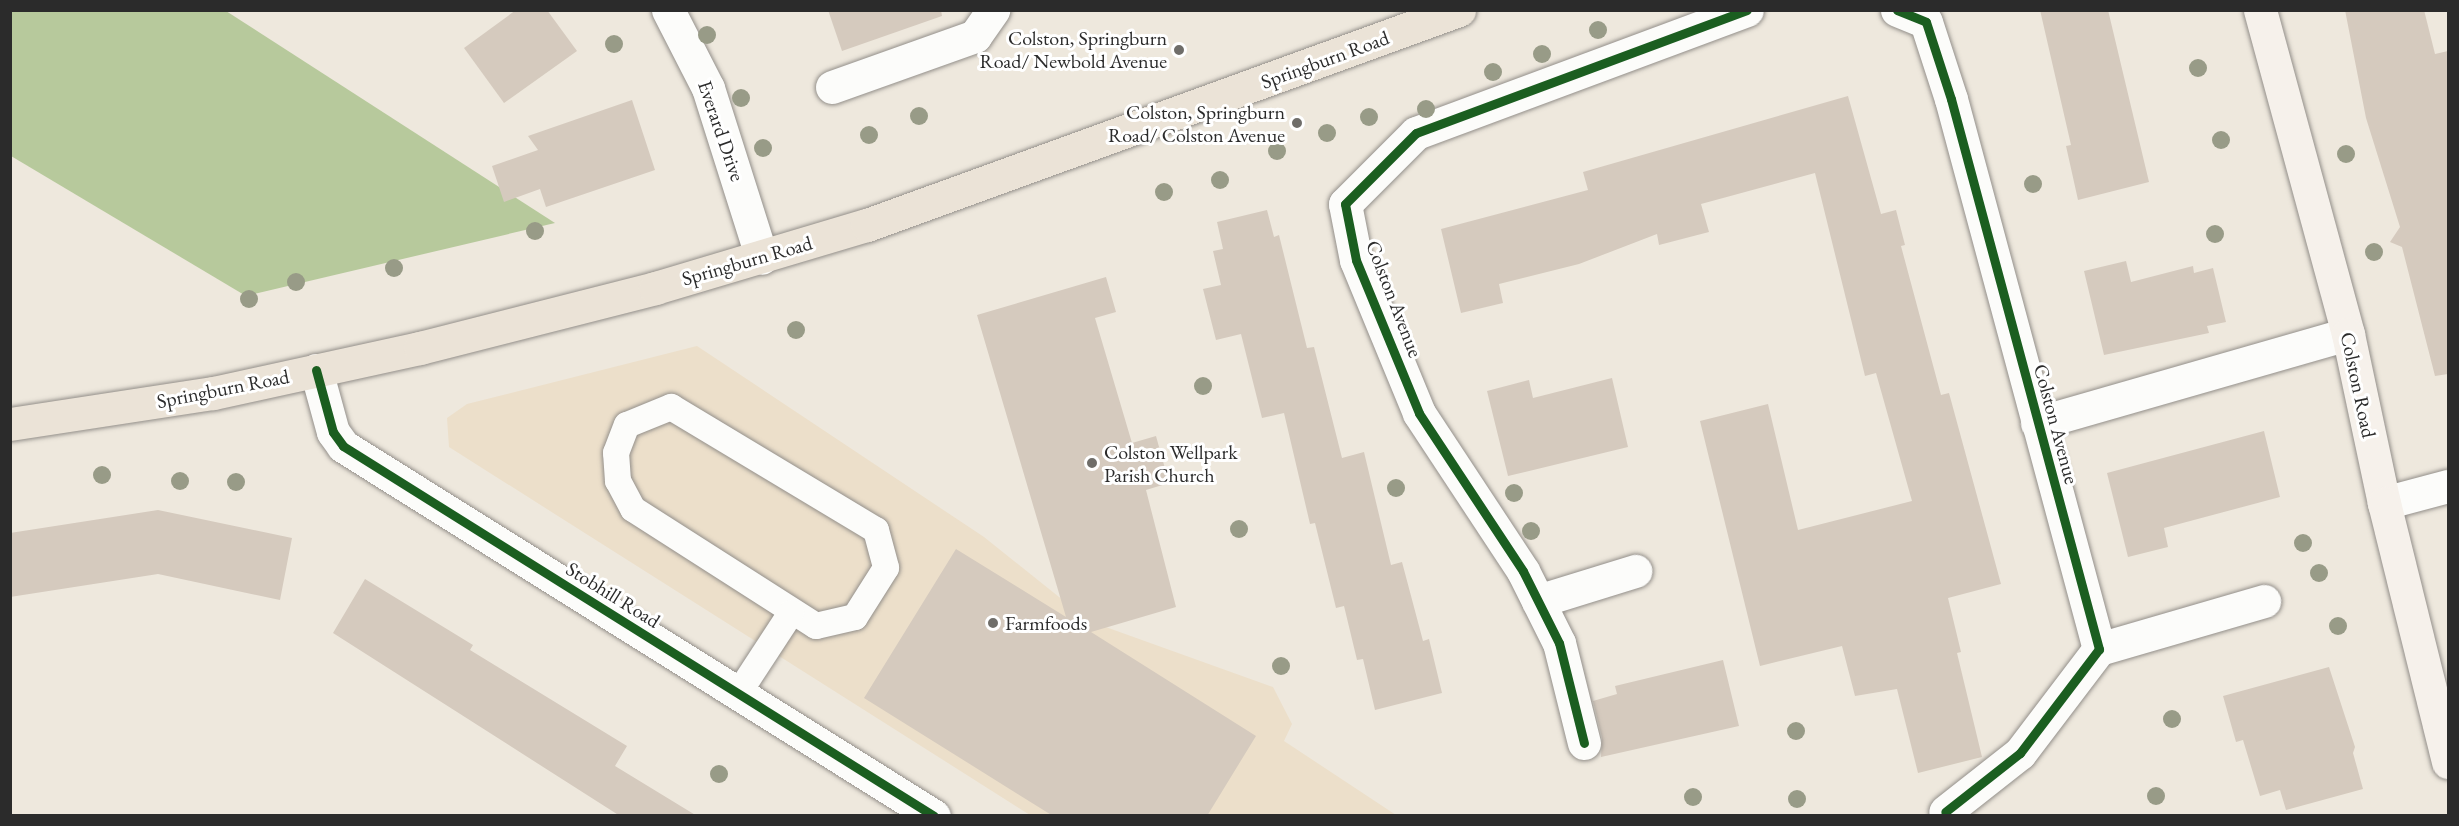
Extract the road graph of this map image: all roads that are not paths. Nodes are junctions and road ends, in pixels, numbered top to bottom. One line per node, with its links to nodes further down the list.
1 (668, 10): 8 (street, Everard Drive)
2 (993, 10): 7 (street)
3 (1459, 10): 8 (main road, Springburn Road)
4 (1747, 10): 16 (street, Colston Avenue)
5 (1897, 10): 11 (street, Colston Avenue)
6 (2260, 10): 9 (main road, Colston Road)
7 (831, 87)
8 (762, 258): 10 (main road, Springburn Road)
9 (2348, 334): 11 (street, Colston Avenue); 14 (main road, Colston Road)
10 (316, 370): 12 (main road, Springburn Road); 20 (street, Stobhill Road)
11 (2037, 423): 19 (street, Colston Avenue)
12 (10, 424)
13 (2448, 486): 14 (street)
14 (2384, 503): 22 (main road, Colston Road)
15 (1635, 571): 16 (street)
16 (1538, 601): 21 (street, Colston Avenue)
17 (2264, 602): 19 (street)
18 (791, 613): 18 (lane); 20 (lane)
19 (2099, 649): 23 (street)
20 (738, 694): 24 (street, Stobhill Road)
21 (1584, 743)
22 (2448, 762)
23 (1945, 812)
24 (934, 816)

